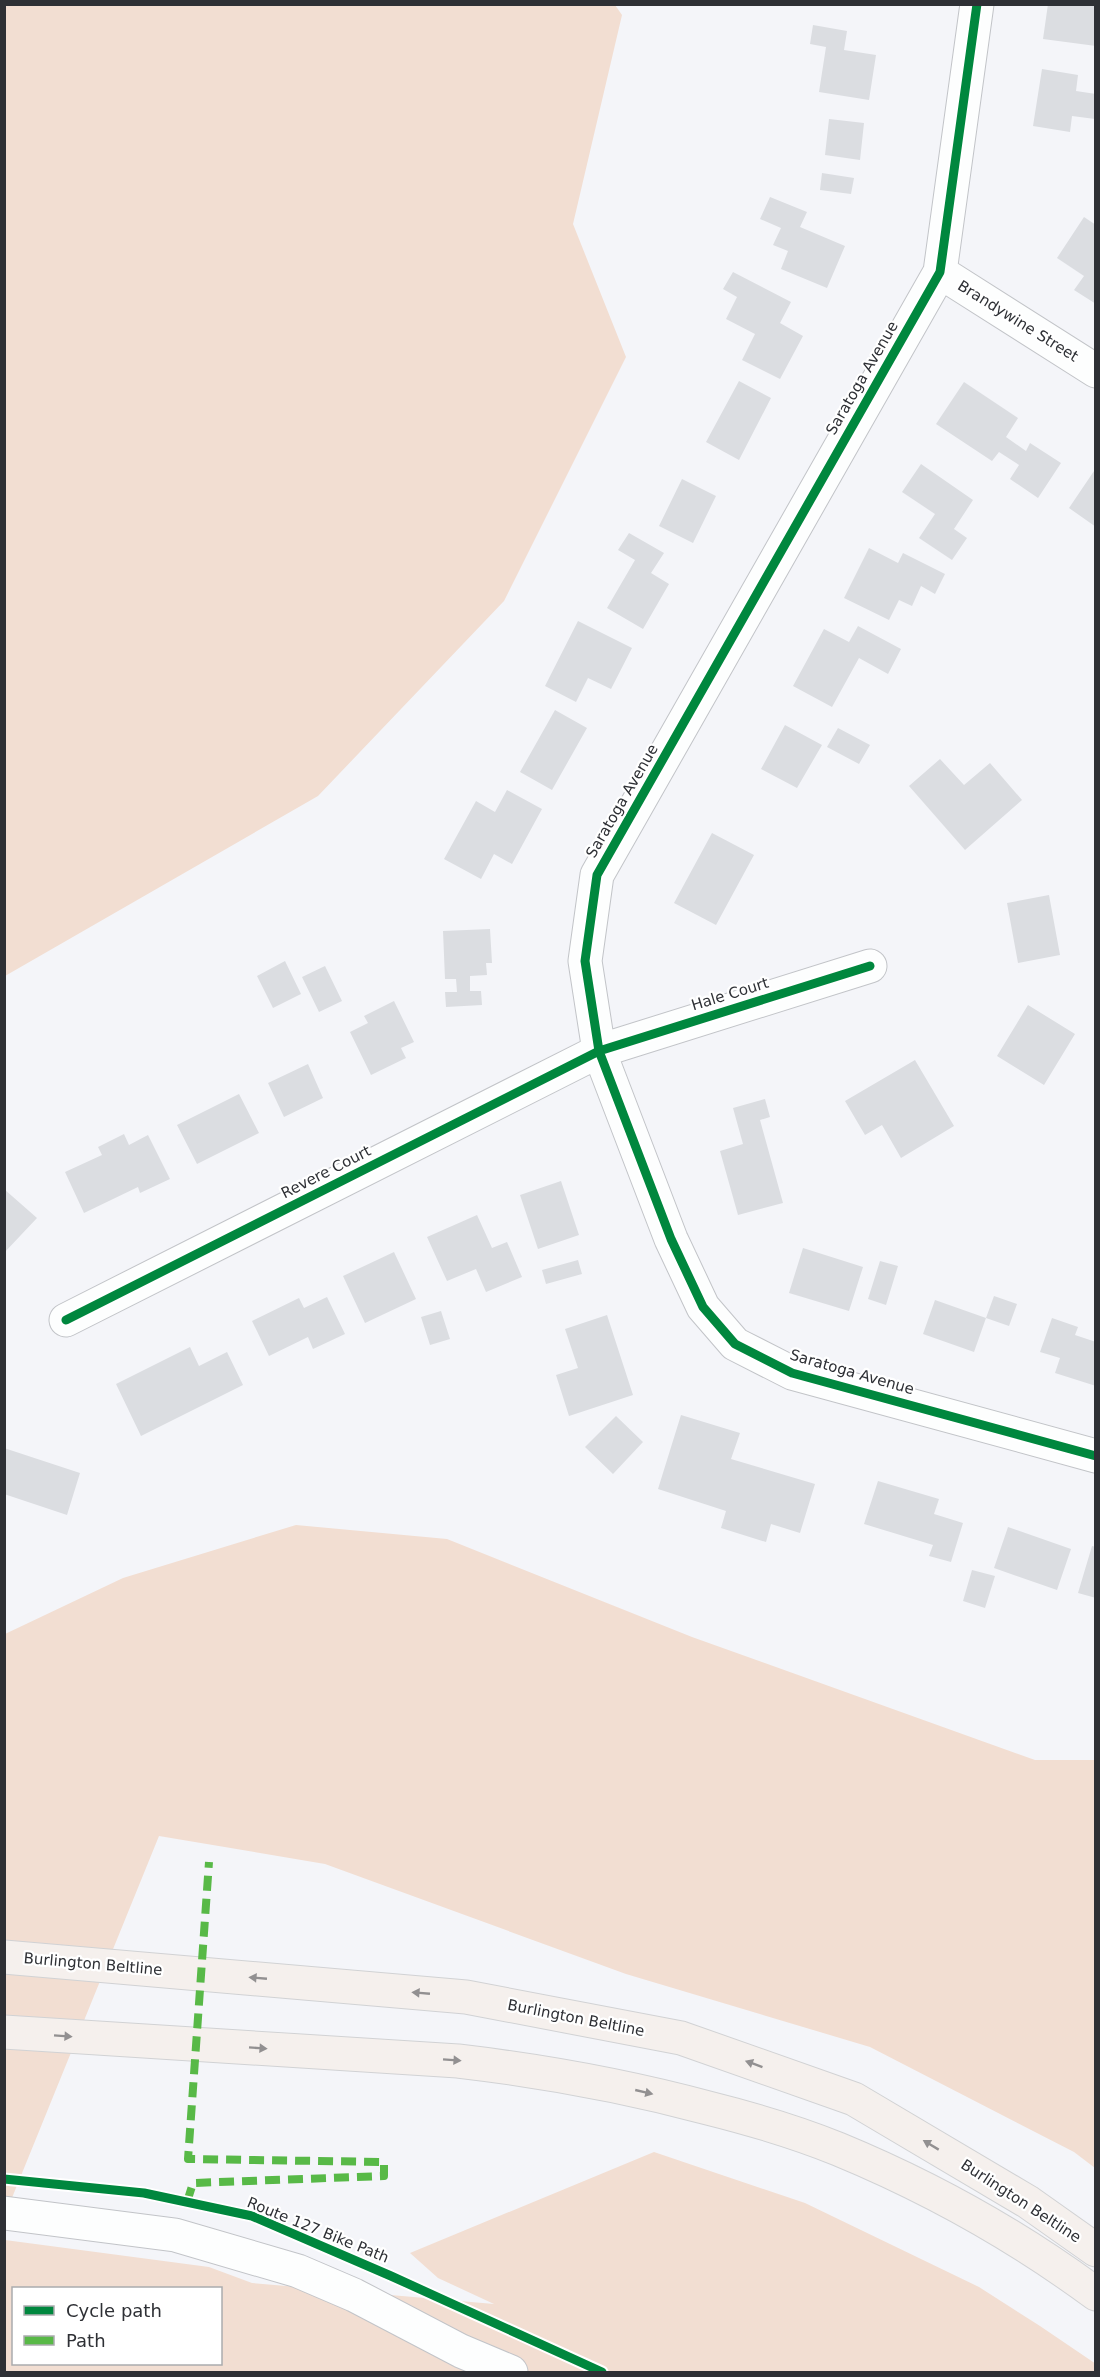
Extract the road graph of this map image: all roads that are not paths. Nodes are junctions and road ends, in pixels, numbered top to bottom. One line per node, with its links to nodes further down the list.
1 (977, 4): 2 (street, Saratoga Avenue)
2 (940, 272): 3 (street, Brandywine Street); 5 (street, Saratoga Avenue)
3 (1095, 371)
4 (870, 966): 5 (street, Hale Court)
5 (598, 1051): 6 (street, Revere Court); 7 (street, Saratoga Avenue)
6 (66, 1320)
7 (1095, 1456)
8 (4, 1957): 11 (main road, Burlington Beltline, one-way to 8)
9 (4, 2032): 12 (main road, one-way to 12)
10 (4, 2212): 13 (street)
11 (1095, 2250)
12 (1095, 2294)
13 (511, 2373)

